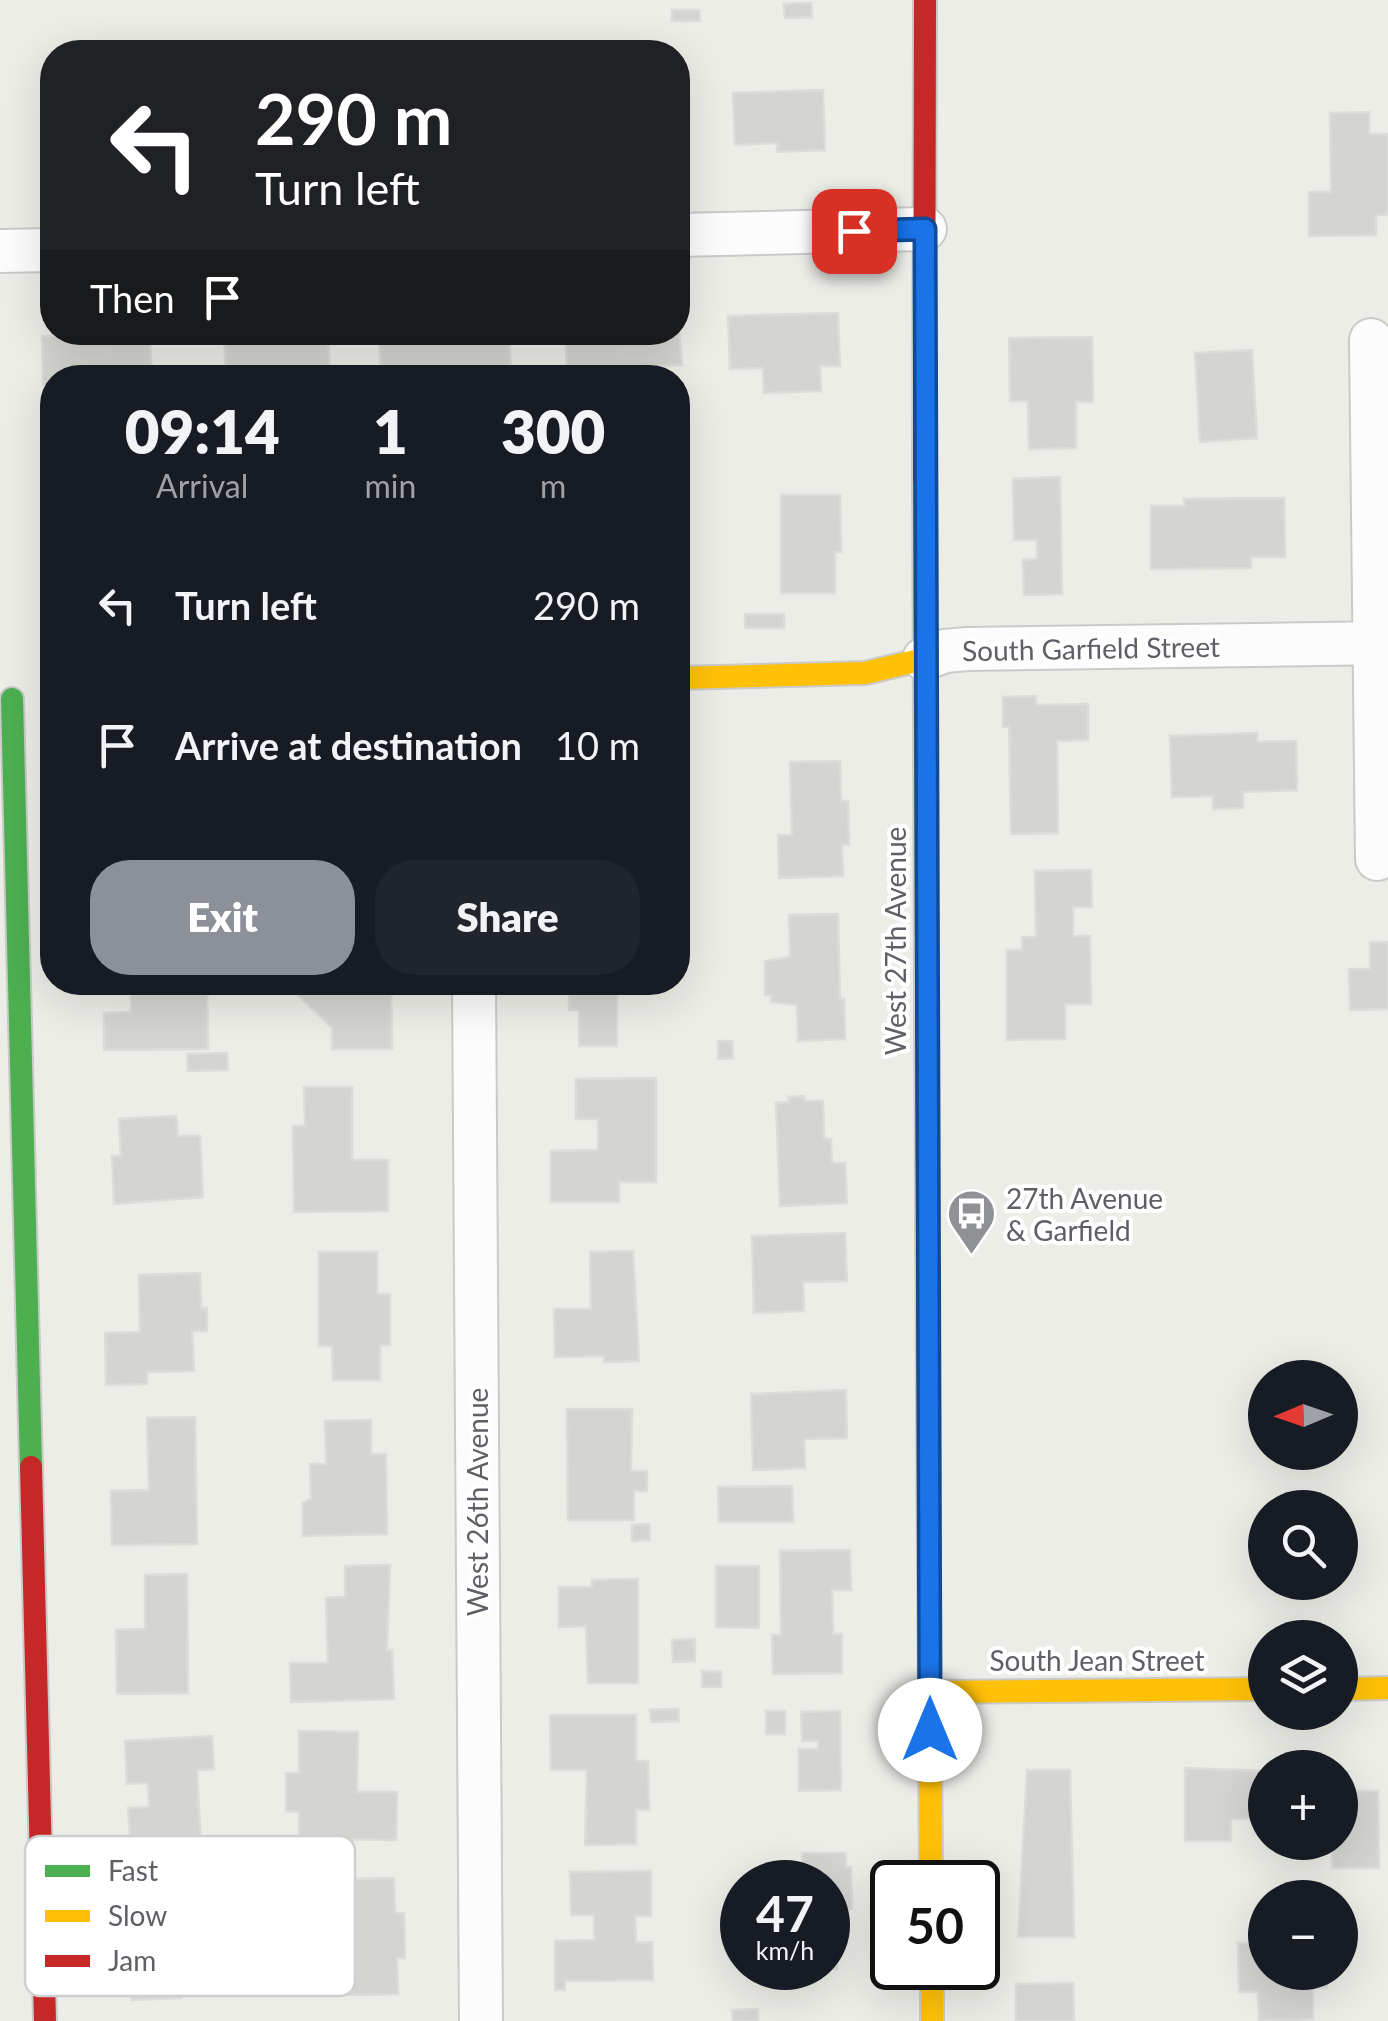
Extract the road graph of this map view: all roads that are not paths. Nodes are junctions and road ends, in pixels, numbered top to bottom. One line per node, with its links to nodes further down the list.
1 (924, 0): 2 (street, West 27th Avenue)
2 (925, 229): 3 (street); 8 (street, West 27th Avenue)
3 (690, 235)
4 (40, 250): 5 (street)
5 (0, 251)
6 (1371, 340): 7 (street)
7 (1382, 643): 8 (street, South Garfield Street); 12 (street)
8 (924, 659): 9 (street, South Garfield Street); 17 (street, West 27th Avenue)
9 (690, 678)
10 (39, 698): 11 (street)
11 (6, 699): 18 (street)
12 (1377, 859)
13 (474, 995): 23 (street, West 26th Avenue)
14 (1388, 1688): 16 (street)
15 (1248, 1689): 17 (street, South Jean Street)
16 (1358, 1689)
17 (930, 1692): 19 (street, West 27th Avenue)
18 (40, 1836)
19 (932, 1860)
20 (932, 1990): 24 (street)
21 (44, 1996): 22 (street)
22 (45, 2021)
23 (480, 2021)
24 (932, 2021)

